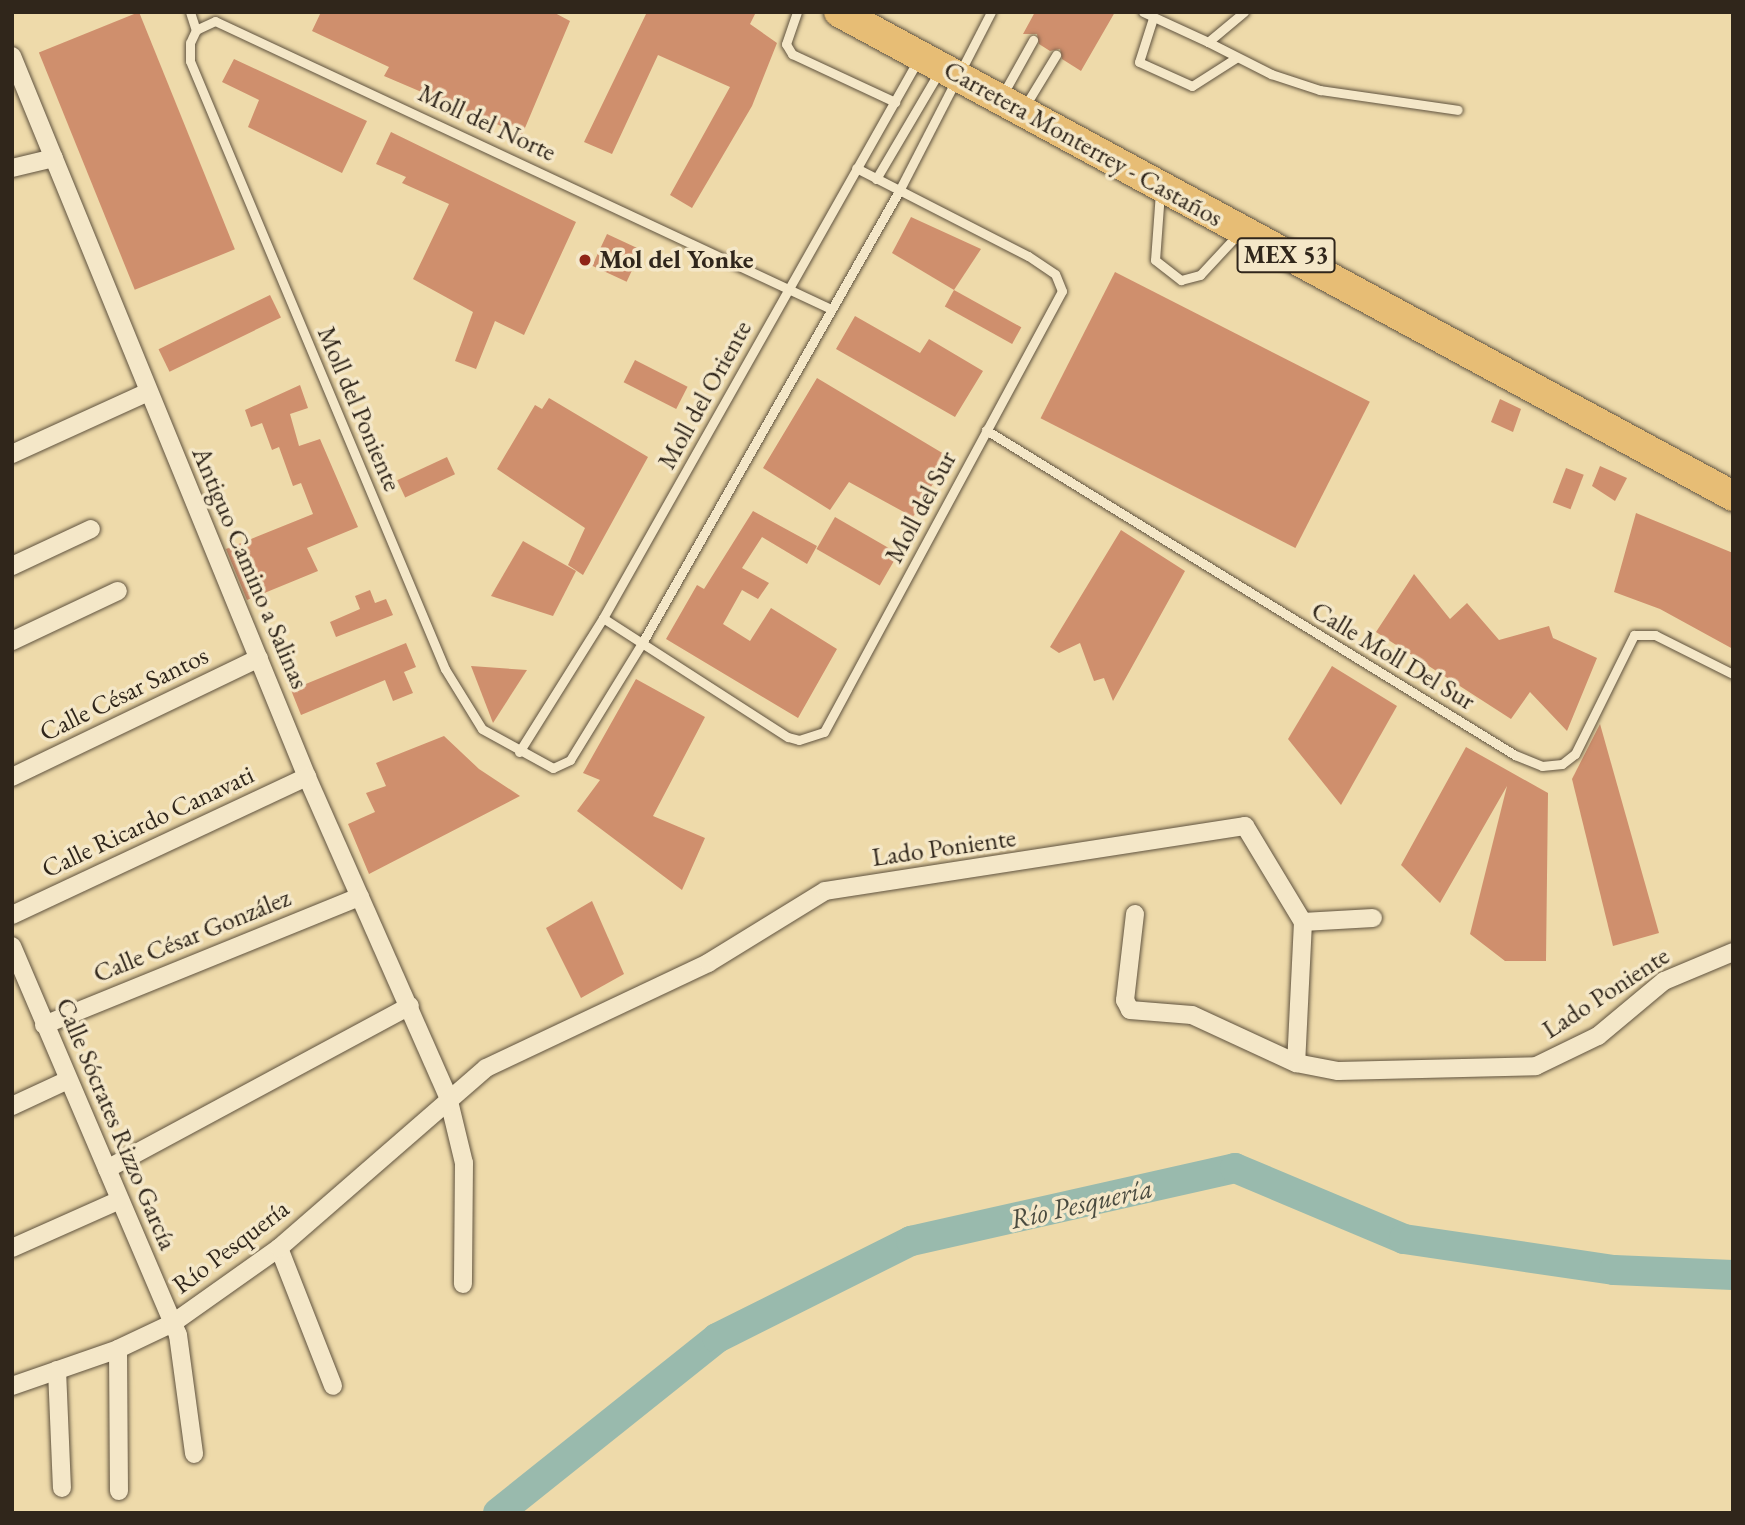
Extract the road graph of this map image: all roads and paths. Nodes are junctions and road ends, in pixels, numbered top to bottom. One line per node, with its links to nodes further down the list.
1 (190, 12): 8 (lane)
2 (797, 12): 15 (lane)
3 (990, 12): 14 (lane)
4 (1143, 12): 7 (lane)
5 (1244, 12): 10 (lane)
6 (841, 13): 14 (main road, Carretera Monterrey - Castaños / MEX 53)
7 (1153, 18): 10 (lane); 13 (lane)
8 (196, 30): 25 (lane, Moll del Norte); 39 (lane, Moll del Poniente)
9 (1033, 40): 16 (lane)
10 (1208, 42): 13 (lane)
11 (1056, 55): 16 (lane)
12 (12, 56): 18 (street, Antiguo Camino a Salinas)
13 (1236, 58): 17 (lane)
14 (942, 66): 15 (lane, Moll del Oriente); 16 (main road, Carretera Monterrey - Castaños / MEX 53); 21 (lane); 23 (lane, Moll del Poniente)
15 (895, 102): 20 (lane, Moll del Oriente)
16 (1012, 104): 22 (main road, Carretera Monterrey - Castaños / MEX 53)
17 (1458, 110)
18 (54, 158): 19 (street); 27 (street, Antiguo Camino a Salinas)
19 (12, 168)
20 (856, 168): 21 (lane, Moll del Sur); 25 (lane, Moll del Oriente)
21 (876, 179): 23 (lane, Moll del Sur)
22 (1161, 186): 24 (main road, Carretera Monterrey - Castaños / MEX 53); 24 (lane)
23 (899, 191): 26 (lane, Moll del Poniente); 28 (lane, Moll del Sur)
24 (1241, 230): 30 (main road, Carretera Monterrey - Castaños / MEX 53)
25 (791, 286): 26 (lane); 34 (lane, Moll del Oriente)
26 (831, 309): 36 (lane, Moll del Poniente)
27 (148, 393): 29 (street); 37 (street, Antiguo Camino a Salinas)
28 (986, 430): 36 (lane, Moll del Sur); 38 (lane, Calle Moll Del Sur)
29 (12, 454)
30 (1733, 496)
31 (91, 529): 32 (street)
32 (12, 566)
33 (118, 590): 35 (street)
34 (603, 618): 36 (lane, Moll del Sur); 39 (lane, Moll del Oriente)
35 (12, 641)
36 (642, 643): 39 (lane, Moll del Poniente)
37 (259, 657): 40 (street, Calle César Santos); 41 (street, Antiguo Camino a Salinas)
38 (1733, 674)
39 (519, 752)
40 (12, 777)
41 (307, 777): 42 (street, Antiguo Camino a Salinas); 44 (street, Calle Ricardo Canavati)
42 (360, 897): 50 (street, Antiguo Camino a Salinas); 51 (street, Calle César González)
43 (1135, 914): 52 (street, Lado Poniente)
44 (12, 915)
45 (1373, 918): 46 (street)
46 (1303, 922): 52 (street); 54 (street, Lado Poniente)
47 (12, 946): 49 (street, Calle Sócrates Rizzo García)
48 (1733, 953): 52 (street, Lado Poniente)
49 (15, 965): 51 (street, Calle Sócrates Rizzo García)
50 (410, 1006): 54 (street, Antiguo Camino a Salinas); 56 (street)
51 (44, 1025): 53 (street, Calle Sócrates Rizzo García)
52 (1296, 1063)
53 (68, 1080): 55 (street); 56 (street, Calle Sócrates Rizzo García)
54 (448, 1097): 59 (street, Río Pesquería); 60 (street, Antiguo Camino a Salinas)
55 (12, 1106)
56 (107, 1169): 57 (street, Calle Sócrates Rizzo García)
57 (120, 1200): 58 (street); 61 (street, Calle Sócrates Rizzo García)
58 (12, 1248)
59 (279, 1248): 61 (street, Río Pesquería); 65 (street)
60 (463, 1284)
61 (173, 1323): 62 (street, Río Pesquería); 66 (street, Calle Sócrates Rizzo García)
62 (118, 1349): 63 (street, Río Pesquería); 68 (street)
63 (57, 1370): 64 (street, Río Pesquería); 67 (street)
64 (12, 1386)
65 (333, 1386)
66 (194, 1454)
67 (62, 1488)
68 (118, 1491)

